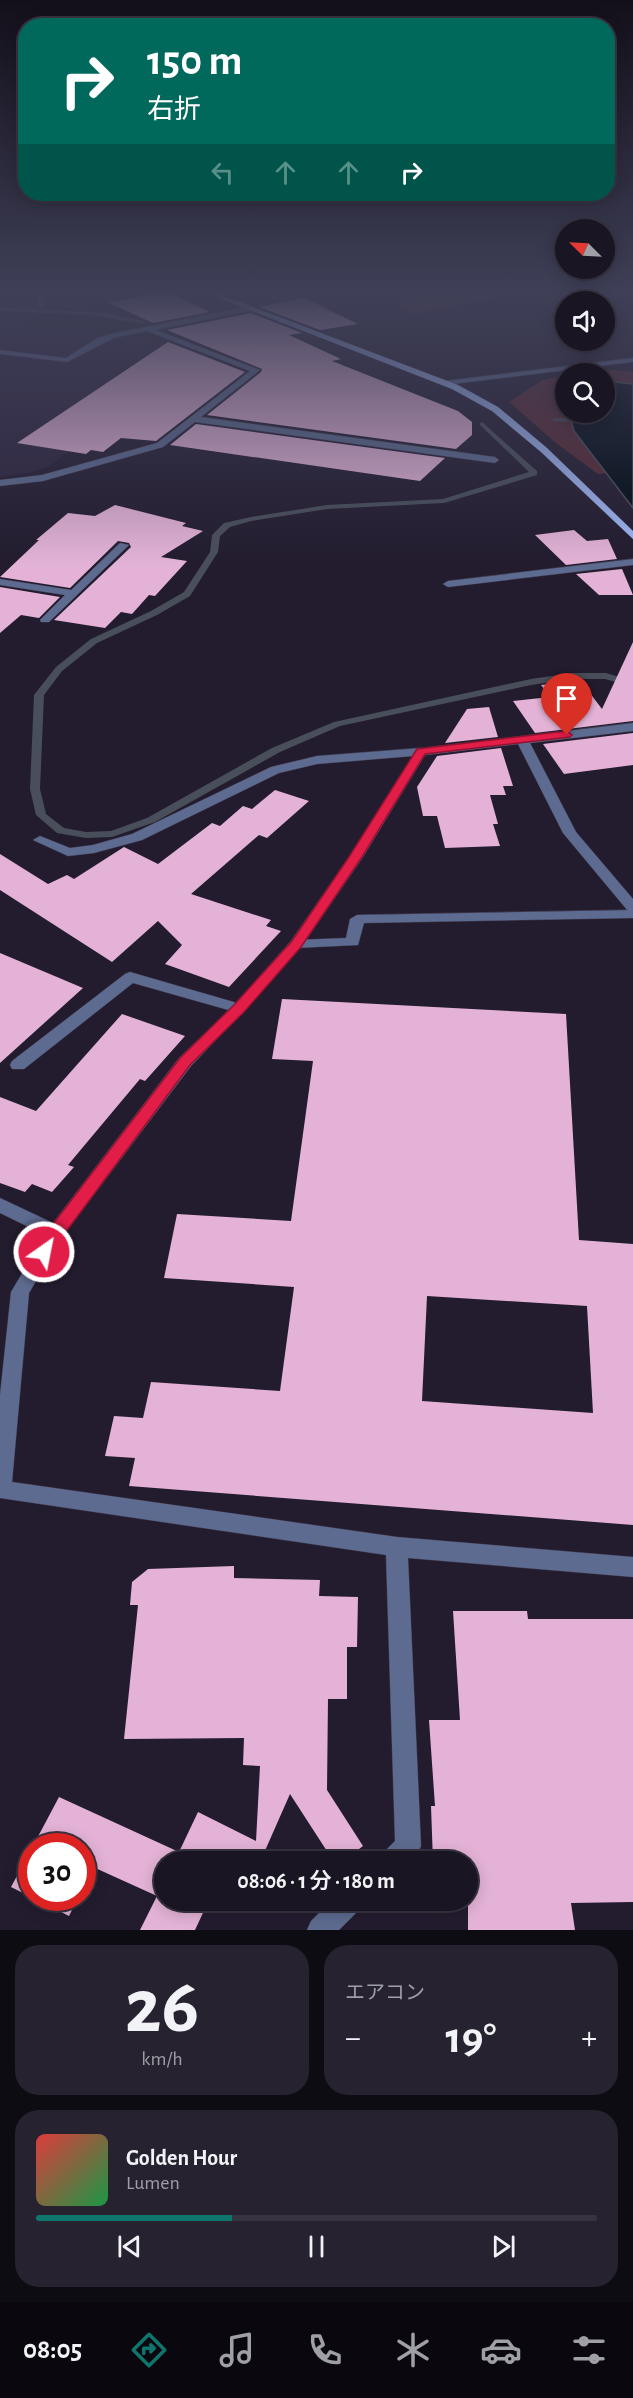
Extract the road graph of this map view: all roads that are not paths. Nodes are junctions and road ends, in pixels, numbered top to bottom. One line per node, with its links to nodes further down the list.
1 (239, 383): 3 (street)
2 (445, 383): 6 (main road)
3 (193, 419): 4 (street); 5 (street)
4 (495, 460)
5 (0, 483)
6 (633, 536)
7 (124, 545): 11 (street)
8 (633, 562): 10 (street)
9 (0, 582): 11 (street)
10 (448, 584)
11 (73, 593): 12 (street)
12 (45, 620)
13 (633, 727): 14 (street)
14 (522, 740): 15 (street); 17 (street)
15 (421, 752): 16 (street); 19 (street)
16 (40, 840)
17 (633, 908)
18 (633, 914): 19 (street)
19 (296, 944): 20 (street)
20 (239, 1008): 21 (street); 23 (street)
21 (18, 1065)
22 (0, 1205): 23 (street)
23 (56, 1232): 24 (street)
24 (0, 1489): 25 (street)
25 (397, 1546): 26 (street); 27 (street)
26 (633, 1567)
27 (403, 1851)
28 (340, 1911): 29 (street)
29 (320, 1930)

